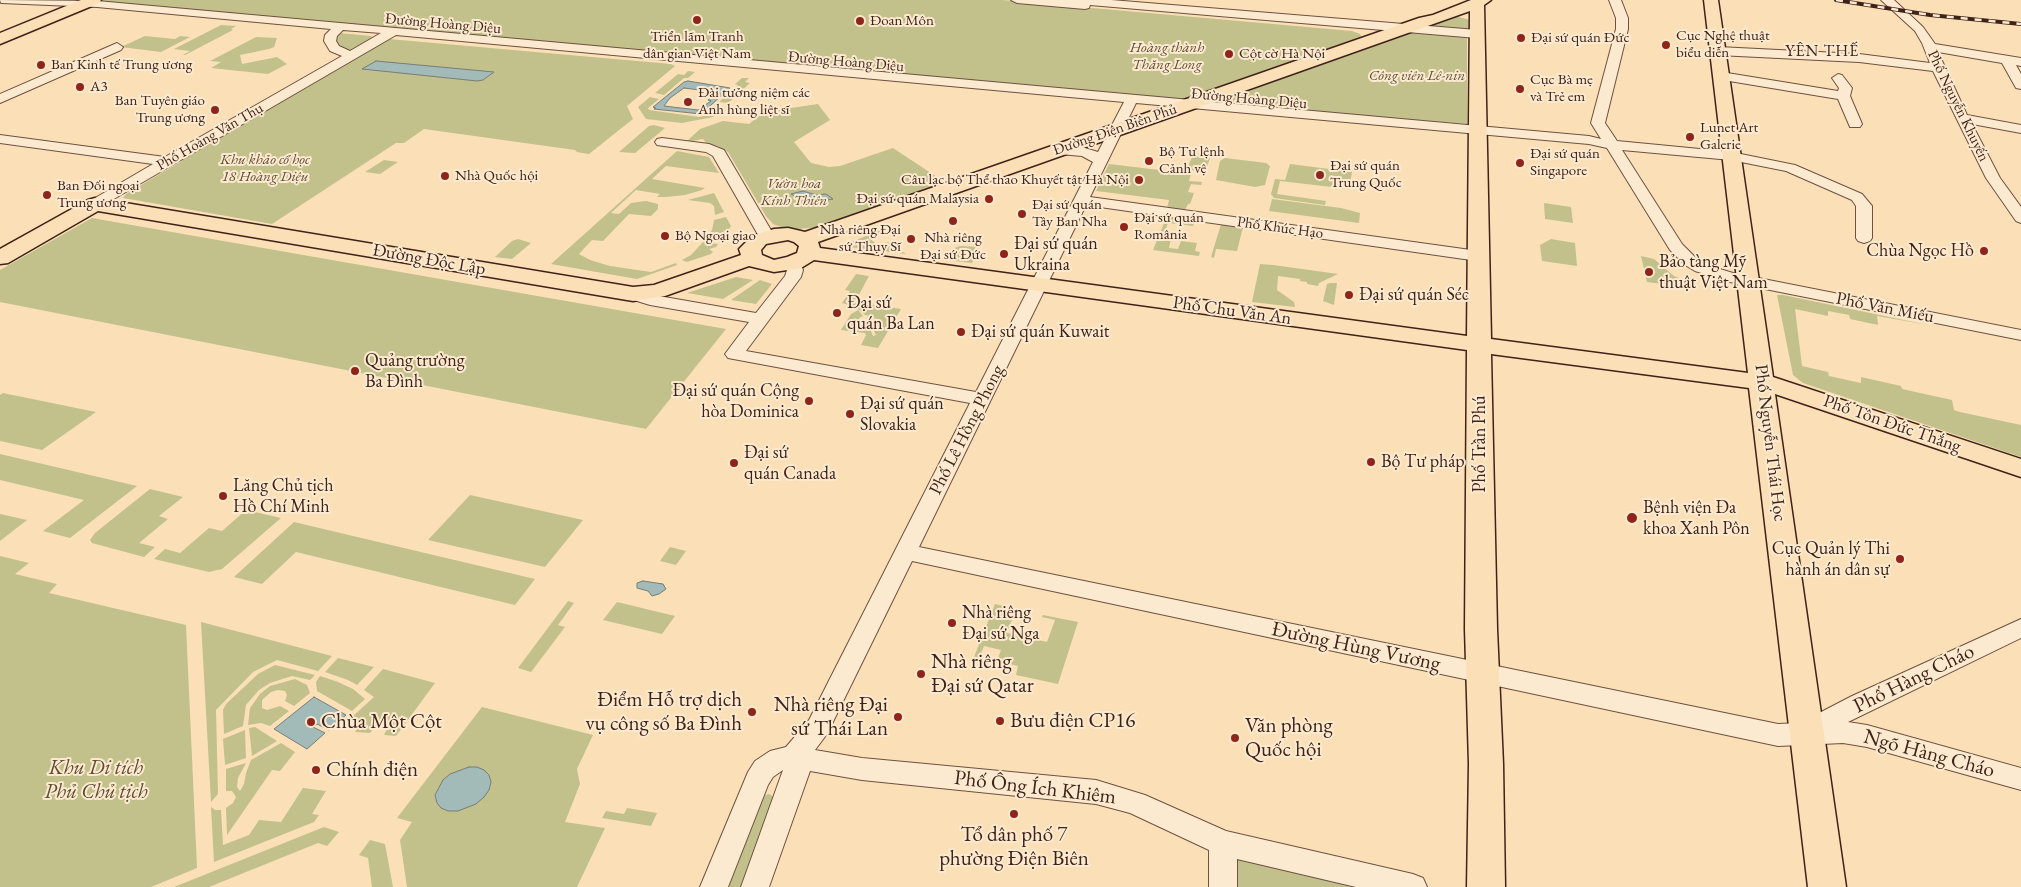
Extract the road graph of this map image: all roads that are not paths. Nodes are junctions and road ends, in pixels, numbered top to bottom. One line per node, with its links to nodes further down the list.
1 (1, 0): 7 (street, Đường Hoàng Diệu)
2 (1017, 0): 10 (street)
3 (1071, 0): 8 (street)
4 (1615, 0): 41 (street, Phố Văn Miếu)
5 (1711, 0): 18 (main road, Phố Nguyễn Thái Học)
6 (1887, 0): 17 (street, Phố Nguyễn Khuyến)
7 (83, 3): 11 (street, Đường Hoàng Diệu); 15 (main road)
8 (1191, 5): 10 (street)
9 (1470, 5): 12 (main road, Phố Trần Phú); 12 (main road); 13 (main road, Đường Điện Biên Phủ)
10 (1243, 17): 13 (street)
11 (337, 28): 14 (street, Đường Hoàng Diệu); 19 (street)
12 (1477, 28): 13 (street); 37 (main road, Phố Trần Phú)
13 (1397, 31): 26 (main road, Đường Điện Biên Phủ)
14 (391, 33): 19 (street, Phố Hoàng Văn Thụ); 29 (street, Đường Hoàng Diệu)
15 (0, 39)
16 (117, 47): 28 (street)
17 (1929, 47): 20 (street); 22 (street, Phố Nguyễn Khuyến)
18 (1718, 51): 22 (street); 23 (main road, Phố Nguyễn Thái Học)
19 (351, 56): 44 (street, Phố Hoàng Văn Thụ)
20 (2006, 59): 21 (street); 25 (street)
21 (2021, 62)
22 (1938, 68): 32 (street, Phố Nguyễn Khuyến)
23 (1721, 76): 27 (street); 43 (main road, Phố Nguyễn Thái Học)
24 (1838, 78): 27 (street)
25 (2021, 85)
26 (1222, 92): 30 (main road, Đường Điện Biên Phủ); 31 (street)
27 (1843, 96): 33 (street)
28 (0, 99)
29 (1131, 101): 30 (street, Đường Hoàng Diệu); 35 (street, Phố Lê Hồng Phong)
30 (1182, 106): 31 (street, Đường Hoàng Diệu); 35 (main road, Đường Điện Biên Phủ); 37 (street, Đường Hoàng Diệu)
31 (1237, 108): 37 (street, Đường Hoàng Diệu)
32 (1963, 118): 34 (street); 48 (street, Phố Nguyễn Khuyến)
33 (1856, 124)
34 (1995, 124): 36 (street); 39 (street)
35 (1118, 129): 42 (main road, Đường Điện Biên Phủ); 45 (street, Phố Lê Hồng Phong)
36 (2021, 129)
37 (1478, 133): 41 (street, Đường Hoàng Diệu); 52 (main road, Phố Trần Phú)
38 (0, 139): 44 (street)
39 (2006, 141)
40 (662, 142): 49 (street)
41 (1610, 145): 43 (street, Đường Hoàng Diệu); 55 (street, Phố Văn Miếu)
42 (1059, 150): 45 (street); 51 (main road, Đường Điện Biên Phủ)
43 (1731, 156): 50 (street, Đường Hoàng Diệu); 55 (main road, Phố Nguyễn Thái Học)
44 (167, 162): 47 (street, Phố Hoàng Văn Thụ)
45 (1101, 162): 46 (street, Phố Lê Hồng Phong)
46 (1082, 200): 52 (street, Phố Khúc Hạo); 56 (street, Phố Lê Hồng Phong)
47 (96, 204): 53 (main road, Phố Hoàng Văn Thụ); 57 (main road, Đường Độc Lập)
48 (2021, 218)
49 (767, 237): 51 (main road); 54 (main road)
50 (1864, 238)
51 (802, 252): 54 (main road); 56 (main road, Phố Chu Văn An); 58 (street)
52 (1478, 256): 60 (main road, Phố Trần Phú)
53 (0, 258)
54 (752, 258): 57 (main road)
55 (1748, 281): 59 (street, Phố Văn Miếu); 61 (main road, Phố Nguyễn Thái Học)
56 (1039, 284): 60 (main road, Phố Chu Văn An); 62 (street, Phố Lê Hồng Phong)
57 (633, 294): 58 (street, Đường Độc Lập)
58 (761, 319): 62 (street)
59 (2021, 335)
60 (1479, 345): 61 (main road, Phố Chu Văn An); 67 (main road, Phố Trần Phú)
61 (1763, 386): 63 (main road, Phố Tôn Đức Thắng); 64 (main road, Phố Tôn Đức Thắng); 68 (main road, Phố Nguyễn Thái Học)
62 (982, 399): 65 (street, Phố Lê Hồng Phong)
63 (2021, 468)
64 (2021, 478)
65 (906, 552): 67 (street, Đường Hùng Vương); 69 (street, Phố Lê Hồng Phong)
66 (2021, 628): 68 (street, Phố Hàng Cháo)
67 (1483, 674): 68 (street, Đường Hùng Vương); 76 (main road, Phố Trần Phú)
68 (1807, 732): 70 (street, Ngõ Hàng Cháo); 77 (main road, Phố Nguyễn Thái Học)
69 (793, 757): 71 (street, Phố Ông Ích Khiêm); 72 (street); 73 (street)
70 (2021, 779)
71 (1224, 844): 74 (street); 75 (street, Phố Ông Ích Khiêm)
72 (714, 887)
73 (754, 887)
74 (1223, 887)
75 (1413, 887)
76 (1486, 887)
77 (1827, 887)

